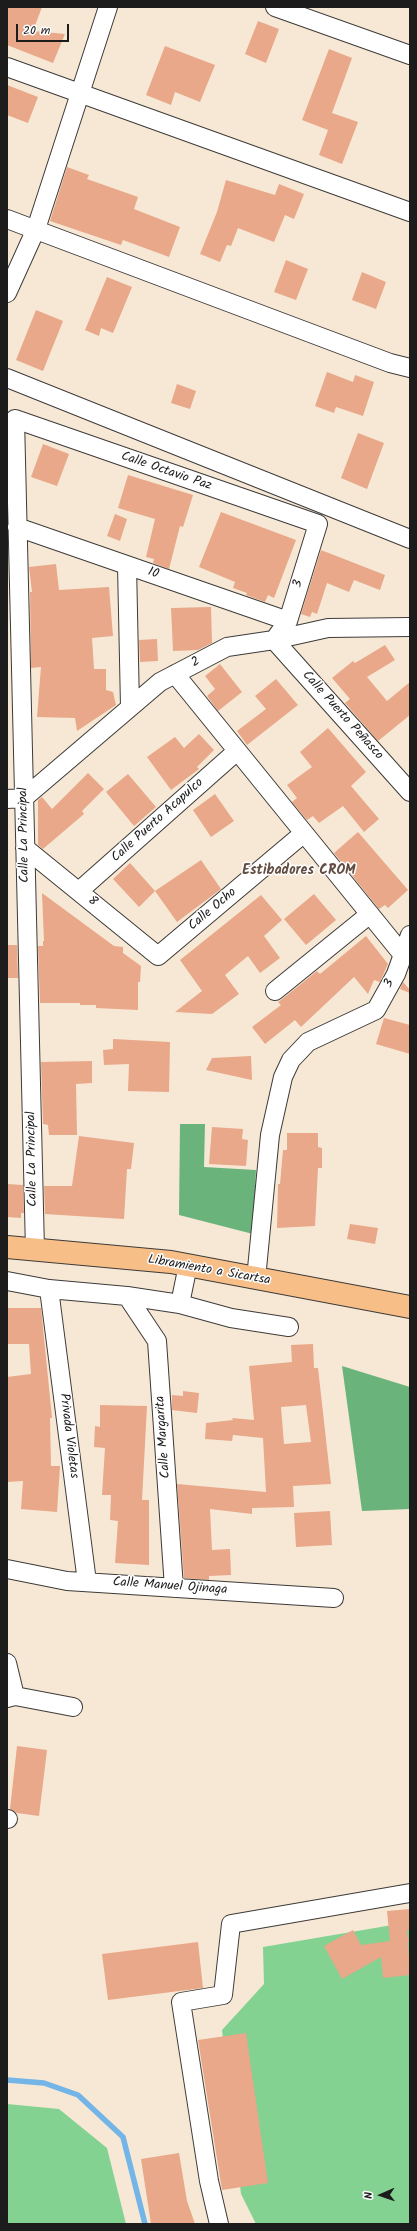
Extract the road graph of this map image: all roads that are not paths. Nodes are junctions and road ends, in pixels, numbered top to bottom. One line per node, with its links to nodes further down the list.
1 (108, 7): 5 (street)
2 (275, 7): 3 (street)
3 (410, 55)
4 (7, 67): 5 (street)
5 (80, 94): 6 (street); 8 (street)
6 (410, 212)
7 (7, 219): 8 (street)
8 (36, 229): 9 (street); 10 (street)
9 (7, 293)
10 (410, 368)
11 (7, 378): 15 (street)
12 (15, 419): 13 (street, Calle Octavio Paz); 14 (street, Calle La Principal)
13 (318, 524): 17 (street, 3)
14 (17, 527): 16 (street, 10); 24 (street, Calle La Principal)
15 (410, 539)
16 (127, 565): 17 (street, 10); 21 (street)
17 (288, 621): 19 (street, 3)
18 (409, 628): 19 (street, 2)
19 (274, 640): 20 (street, 2); 23 (street, Calle Puerto Peñasco)
20 (175, 674): 21 (street, 2); 22 (street)
21 (130, 707): 24 (street, 2)
22 (238, 751): 25 (street); 27 (street, Calle Puerto Acapulco)
23 (410, 792)
24 (16, 799): 26 (street, Calle La Principal)
25 (304, 833): 28 (street); 31 (street, Calle Ocho)
26 (26, 848): 27 (street, 8); 34 (street, Calle La Principal)
27 (79, 891): 31 (street, 8)
28 (370, 914): 30 (street); 32 (street)
29 (410, 935): 30 (street, 3)
30 (403, 955): 36 (street, 3)
31 (158, 956)
32 (275, 991)
33 (7, 1247): 34 (main road, Libramiento a Sicartsa)
34 (35, 1250): 35 (main road, Libramiento a Sicartsa)
35 (188, 1265): 36 (main road, Libramiento a Sicartsa); 40 (street)
36 (256, 1279): 41 (main road, Libramiento a Sicartsa)
37 (7, 1281): 38 (street)
38 (49, 1289): 39 (street); 44 (street, Privada Violetas)
39 (127, 1296): 40 (street); 45 (street, Calle Margarita)
40 (180, 1304): 42 (street)
41 (410, 1307)
42 (289, 1327)
43 (7, 1569): 44 (street, Calle Manuel Ojinaga)
44 (87, 1582): 45 (street, Calle Manuel Ojinaga)
45 (174, 1588): 46 (street, Calle Manuel Ojinaga)
46 (334, 1598)
47 (7, 1662): 48 (street)
48 (11, 1697): 49 (street)
49 (73, 1707)
50 (410, 1893): 51 (street)
51 (219, 2224)

